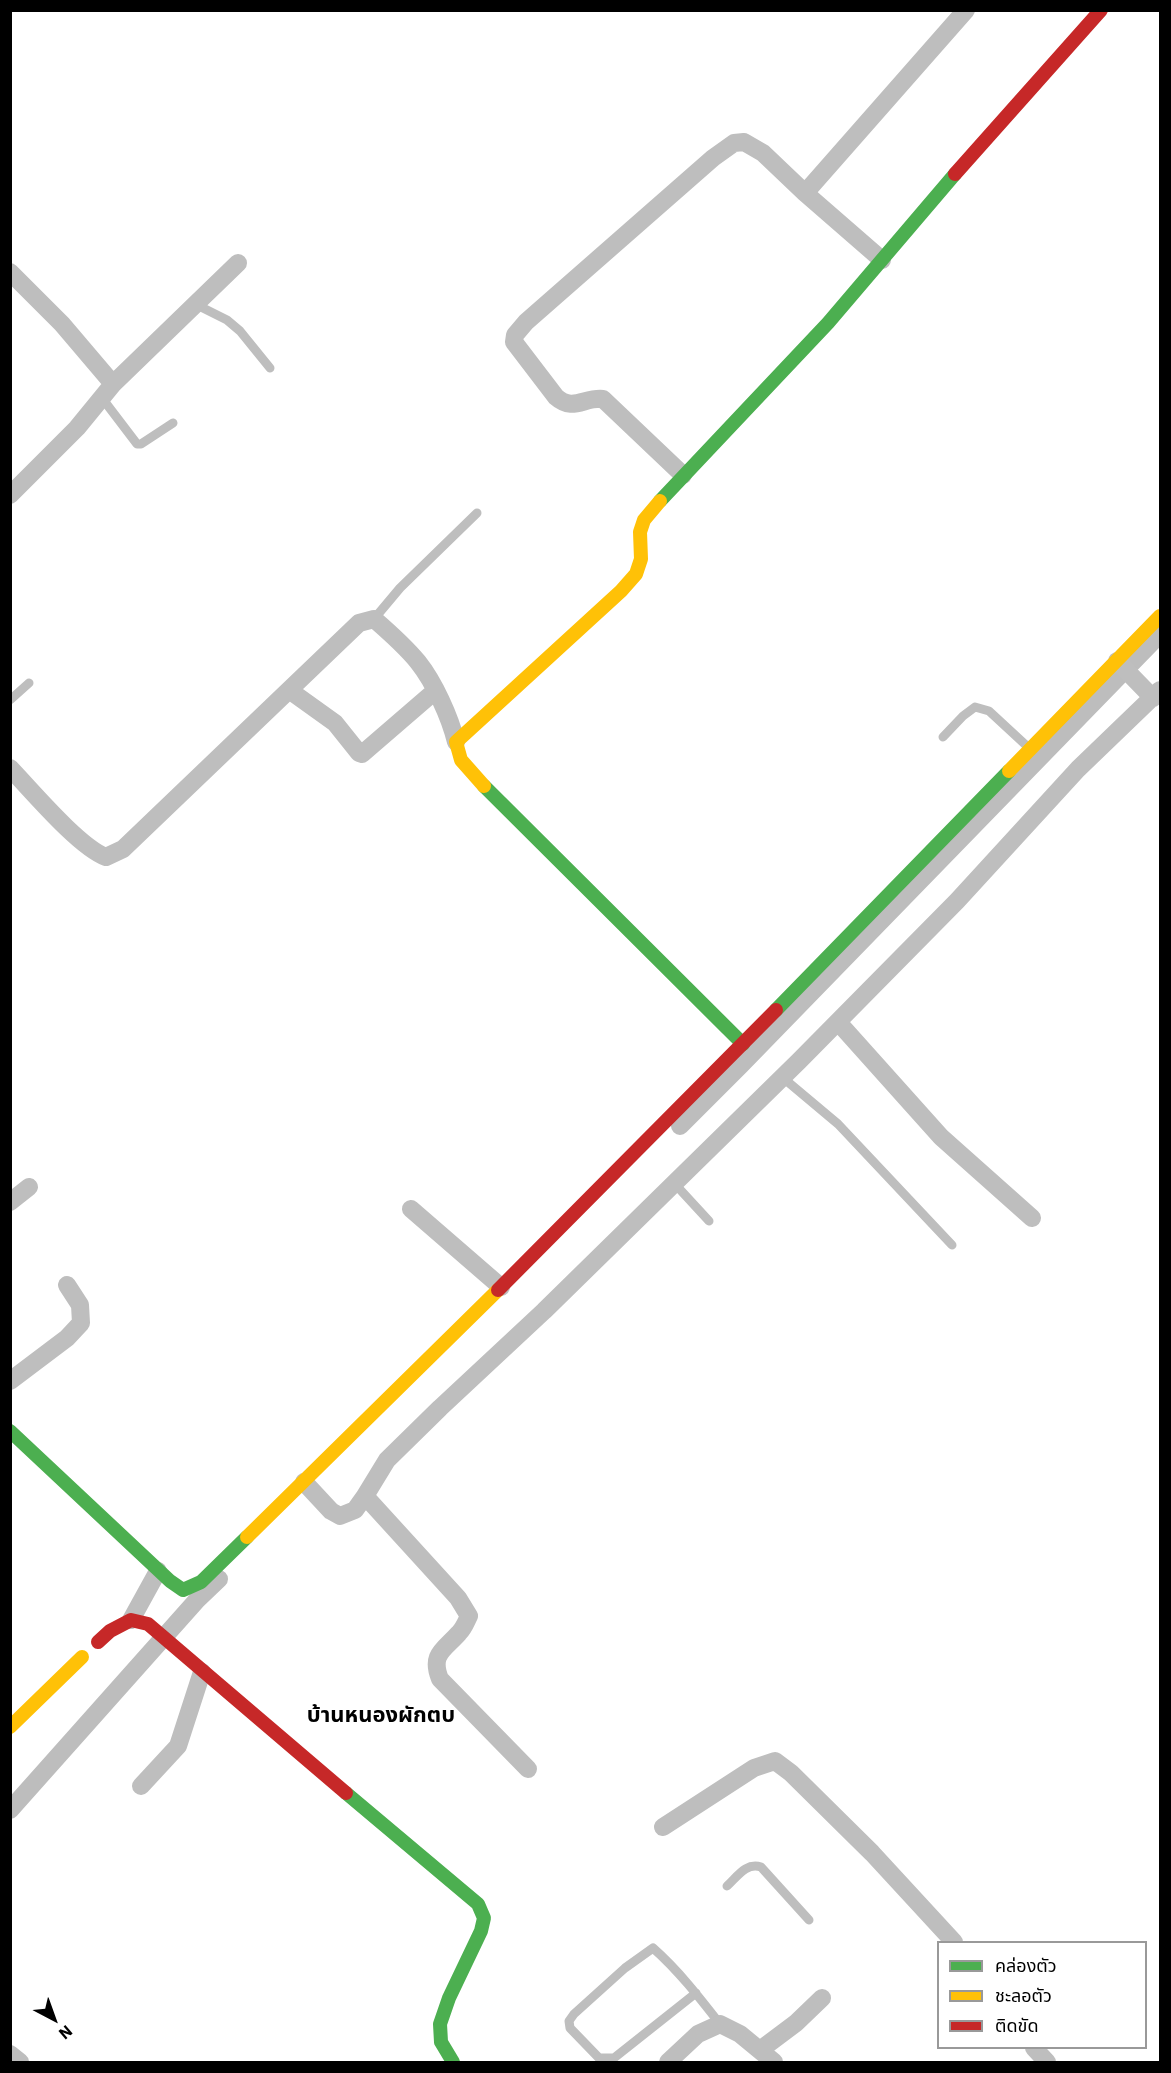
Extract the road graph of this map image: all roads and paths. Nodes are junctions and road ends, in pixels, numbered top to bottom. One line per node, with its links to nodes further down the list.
1 (966, 10): 3 (street)
2 (1101, 10): 4 (street)
3 (805, 193): 4 (street); 12 (street)
4 (882, 260): 12 (street)
5 (238, 263): 7 (street)
6 (10, 272): 9 (street)
7 (195, 304): 8 (lane); 9 (street)
8 (270, 368)
9 (113, 384): 10 (street)
10 (102, 398): 11 (lane); 13 (street)
11 (173, 423)
12 (683, 475): 24 (street)
13 (10, 495)
14 (477, 513): 16 (lane)
15 (1161, 616): 17 (street)
16 (374, 618): 19 (street); 20 (street)
17 (1119, 663): 21 (street); 25 (street)
18 (29, 683): 22 (lane)
19 (289, 690): 20 (street); 26 (street)
20 (435, 691): 24 (street)
21 (1154, 694): 27 (street)
22 (10, 700)
23 (943, 737): 25 (lane)
24 (456, 742): 28 (street)
25 (1031, 750): 28 (street)
26 (10, 768)
27 (838, 1022): 29 (street); 34 (street)
28 (743, 1044): 38 (street)
29 (782, 1077): 30 (street); 36 (lane)
30 (674, 1183): 35 (lane); 42 (street)
31 (30, 1187): 32 (street)
32 (10, 1202)
33 (411, 1209): 38 (street)
34 (1032, 1218)
35 (709, 1221)
36 (952, 1245)
37 (67, 1285): 39 (street)
38 (501, 1287): 41 (street)
39 (10, 1381)
40 (10, 1431): 43 (street)
41 (306, 1484): 42 (street); 43 (street)
42 (365, 1496): 49 (street)
43 (158, 1571): 44 (street)
44 (139, 1622): 45 (street); 47 (street)
45 (98, 1642)
46 (82, 1657): 48 (street)
47 (197, 1668): 50 (street); 62 (street)
48 (10, 1727)
49 (528, 1769)
50 (141, 1786)
51 (663, 1827): 54 (street)
52 (727, 1886): 53 (lane)
53 (808, 1920)
54 (953, 1941)
55 (696, 1993): 55 (lane); 57 (lane)
56 (822, 1998): 59 (street)
57 (720, 2024): 59 (street); 63 (street)
58 (1035, 2049): 65 (street)
59 (760, 2050): 64 (street)
60 (10, 2054): 61 (street)
61 (20, 2062)
62 (453, 2062)
63 (668, 2062)
64 (774, 2062)
65 (1047, 2062)

